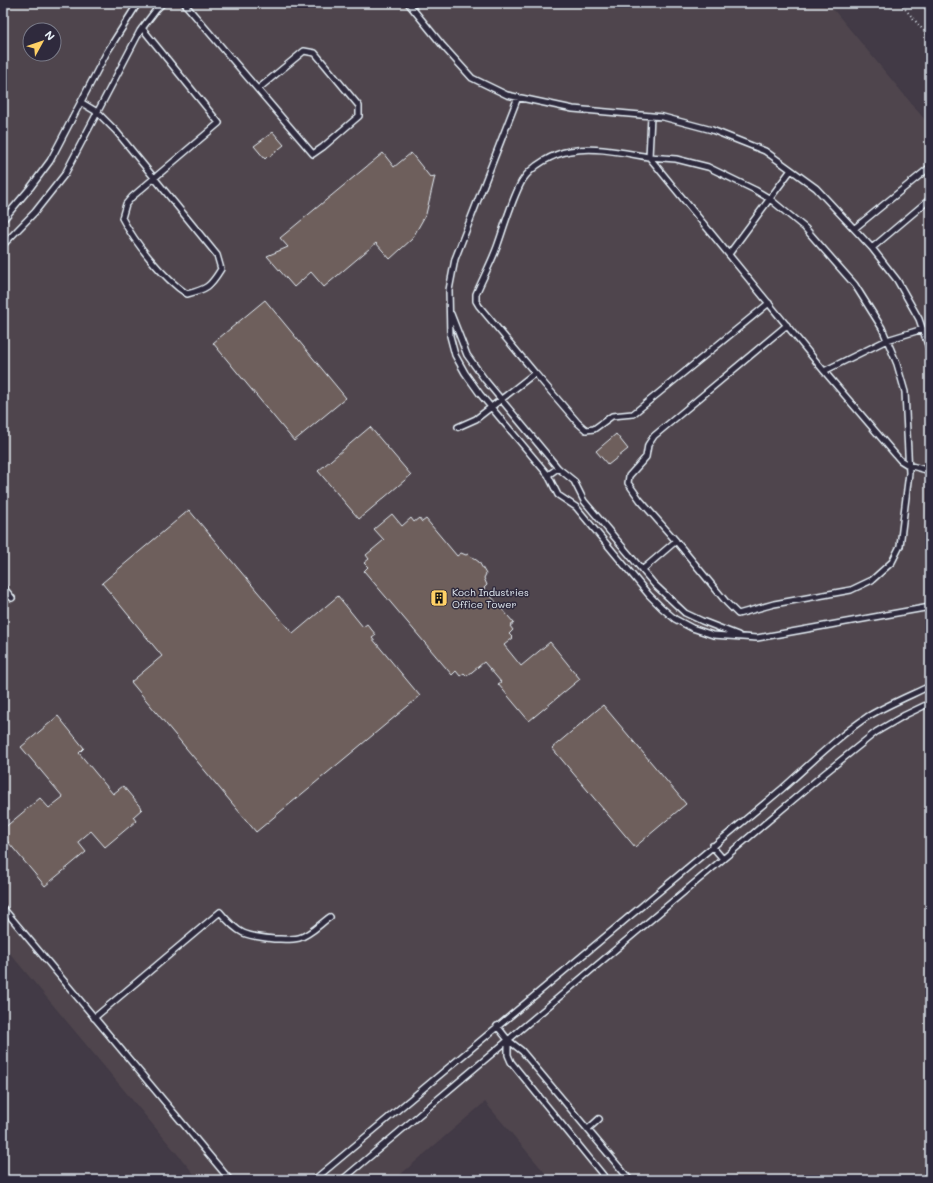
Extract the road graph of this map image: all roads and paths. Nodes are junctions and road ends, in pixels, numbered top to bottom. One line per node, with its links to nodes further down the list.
1 (138, 3): 10 (lane)
2 (163, 3): 6 (lane)
3 (184, 3): 8 (lane)
4 (408, 3): 9 (lane)
5 (900, 3): 7 (path)
6 (142, 28): 11 (lane); 16 (lane)
7 (930, 38)
8 (258, 89): 8 (lane)
9 (518, 97): 12 (lane); 25 (lane)
10 (82, 103): 11 (lane); 19 (lane)
11 (97, 112): 16 (lane); 21 (lane)
12 (651, 116): 13 (lane); 15 (lane)
13 (649, 157): 17 (lane); 23 (lane); 31 (lane)
14 (930, 167): 20 (lane)
15 (791, 170): 17 (lane); 20 (lane)
16 (153, 178): 16 (lane)
17 (770, 199): 23 (lane); 28 (lane)
18 (930, 199): 22 (lane)
19 (3, 220)
20 (855, 228): 22 (lane)
21 (3, 245)
22 (872, 248): 27 (lane)
23 (729, 254): 24 (lane)
24 (769, 303): 26 (lane); 31 (lane)
25 (450, 310): 32 (lane); 33 (lane)
26 (787, 325): 30 (lane); 41 (lane)
27 (922, 328): 28 (lane); 29 (lane)
28 (887, 340): 30 (lane); 35 (lane)
29 (930, 351)
30 (824, 371): 35 (lane)
31 (534, 373): 32 (lane)
32 (500, 400): 33 (lane); 36 (lane)
33 (491, 408): 34 (lane); 38 (lane)
34 (458, 427)
35 (908, 465): 37 (lane); 41 (lane)
36 (558, 468): 38 (lane); 39 (lane)
37 (930, 471)
38 (548, 475): 40 (lane)
39 (584, 501): 40 (lane); 42 (lane)
40 (577, 508): 46 (lane)
41 (676, 541): 42 (lane)
42 (642, 570): 46 (lane)
43 (3, 587): 44 (lane)
44 (12, 598)
45 (930, 607): 46 (lane)
46 (743, 636)
47 (930, 686): 49 (lane)
48 (930, 703): 50 (lane)
49 (712, 846): 50 (lane); 54 (lane)
50 (723, 859): 55 (lane)
51 (3, 908): 53 (lane)
52 (330, 917): 53 (lane)
53 (94, 1018): 58 (lane)
54 (497, 1026): 55 (lane); 59 (lane)
55 (508, 1040): 57 (lane); 60 (lane); 61 (lane)
56 (599, 1119): 57 (lane)
57 (588, 1129): 62 (lane)
58 (230, 1180)
59 (314, 1180)
60 (342, 1180)
61 (607, 1180)
62 (630, 1180)

